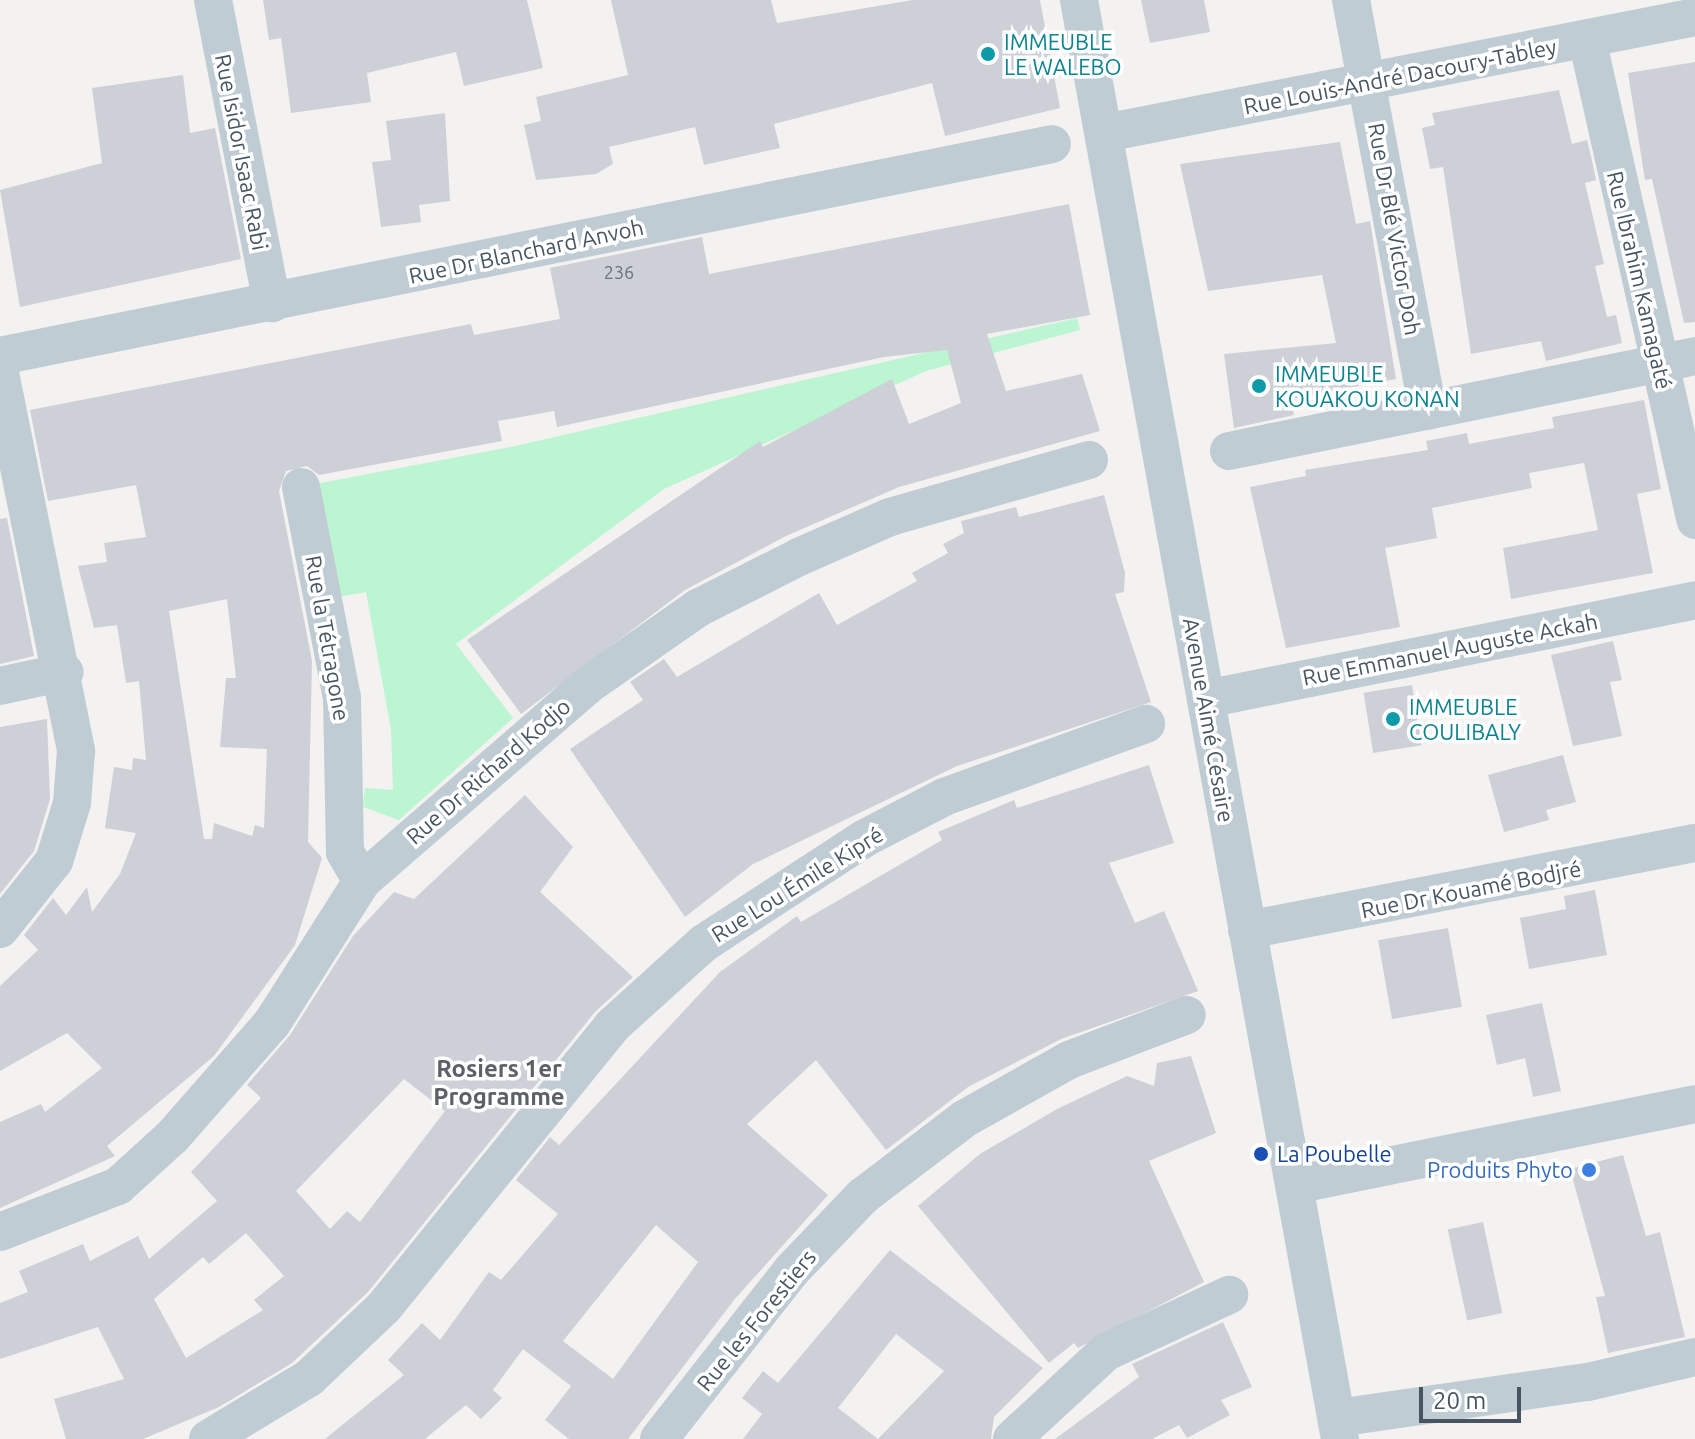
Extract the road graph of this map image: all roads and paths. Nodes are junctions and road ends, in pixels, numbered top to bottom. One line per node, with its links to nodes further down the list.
1 (213, 0): 9 (street, Rue Isidor Isaac Rabi)
2 (1079, 0): 7 (street, Avenue Aimé Césaire)
3 (1351, 0): 6 (street, Rue Dr Blé Victor Doh)
4 (1695, 17): 5 (street, Rue Louis-André Dacoury-Tabley)
5 (1587, 39): 6 (street, Rue Louis-André Dacoury-Tabley); 12 (street, Rue Ibrahim Kamagaté)
6 (1368, 83): 7 (street, Rue Louis-André Dacoury-Tabley); 14 (street, Rue Dr Blé Victor Doh)
7 (1105, 133): 22 (street, Avenue Aimé Césaire)
8 (1052, 144): 9 (street, Rue Dr Blanchard Anvoh)
9 (272, 303): 10 (street, Rue Dr Blanchard Anvoh)
10 (0, 356)
11 (1695, 356): 12 (street)
12 (1659, 365): 14 (street); 18 (street, Rue Ibrahim Kamagaté)
13 (0, 373): 20 (street)
14 (1428, 411): 15 (street)
15 (1229, 451)
16 (1089, 460): 25 (street, Rue Dr Richard Kodjo)
17 (301, 487): 25 (street, Rue la Tétragone)
18 (1695, 520)
19 (1695, 600): 22 (street, Rue Emmanuel Auguste Ackah)
20 (65, 672): 21 (street); 26 (street)
21 (0, 686)
22 (1206, 699): 27 (street, Avenue Aimé Césaire)
23 (1146, 724): 35 (street, Rue Lou Émile Kipré)
24 (1695, 843): 27 (street, Rue Dr Kouamé Bodjré)
25 (362, 881): 31 (street, Rue Dr Richard Kodjo)
26 (0, 929)
27 (1247, 930): 30 (street, Avenue Aimé Césaire)
28 (1187, 1015): 36 (street, Rue les Forestiers)
29 (1695, 1104): 30 (street)
30 (1294, 1185): 34 (street, Avenue Aimé Césaire)
31 (0, 1232)
32 (1229, 1295): 37 (street)
33 (1695, 1357): 34 (street)
34 (1338, 1428)
35 (208, 1439)
36 (659, 1439)
37 (1012, 1439)

